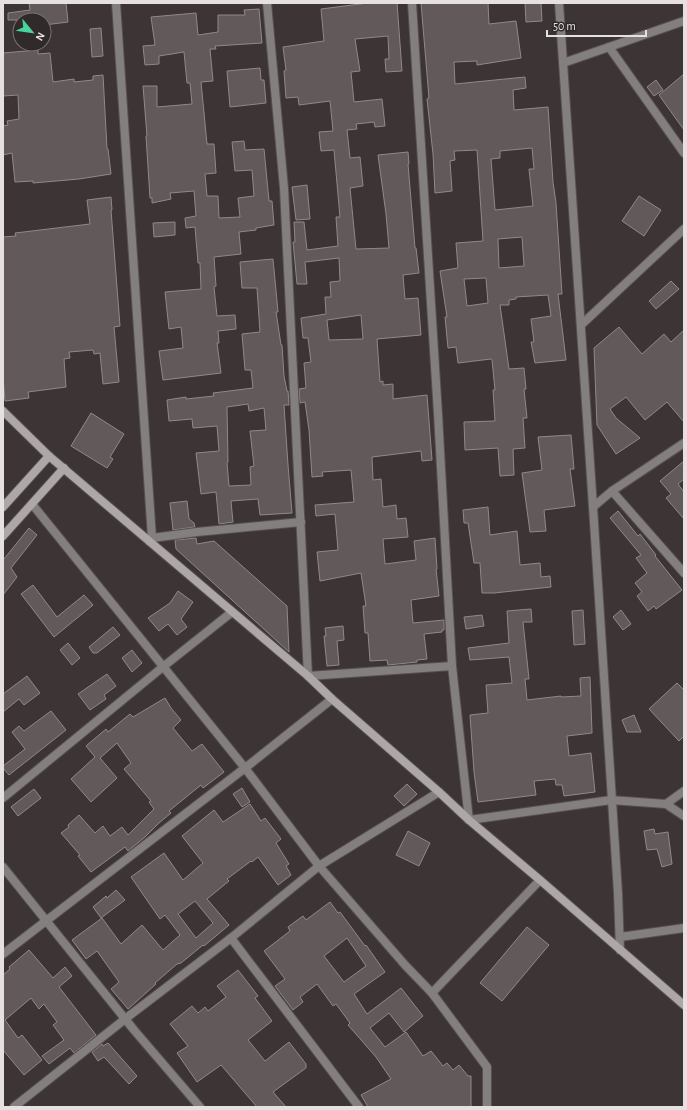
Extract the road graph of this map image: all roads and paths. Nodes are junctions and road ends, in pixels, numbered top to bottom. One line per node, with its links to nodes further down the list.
1 (116, 3): 21 (street)
2 (267, 3): 19 (street)
3 (412, 3): 25 (street)
4 (559, 3): 7 (street)
5 (684, 21): 6 (street)
6 (609, 47): 7 (street); 8 (street)
7 (563, 63): 10 (street)
8 (684, 154)
9 (684, 229): 10 (street)
10 (581, 325): 17 (street)
11 (3, 411): 13 (main road)
12 (684, 443): 15 (street)
13 (49, 456): 14 (main road); 18 (main road)
14 (64, 468): 16 (main road); 21 (main road)
15 (612, 491): 17 (street); 22 (street)
16 (32, 504): 20 (main road); 24 (street)
17 (593, 506): 32 (street)
18 (3, 507)
19 (301, 522): 21 (street); 26 (street)
20 (3, 536)
21 (151, 540): 23 (main road)
22 (684, 573)
23 (232, 612): 24 (street); 26 (main road)
24 (164, 666): 28 (street); 31 (street)
25 (452, 666): 26 (street); 35 (street)
26 (308, 676): 27 (main road)
27 (332, 699): 28 (street); 30 (main road)
28 (245, 768): 36 (street); 39 (street)
29 (684, 791): 33 (street)
30 (439, 792): 35 (main road); 36 (street)
31 (3, 798)
32 (611, 800): 33 (street); 35 (street); 41 (street)
33 (666, 804): 34 (street)
34 (684, 816)
35 (469, 820): 38 (main road)
36 (319, 866): 42 (street); 45 (street)
37 (3, 867): 39 (street)
38 (540, 880): 43 (main road); 45 (street)
39 (46, 920): 44 (street); 47 (street)
40 (684, 928): 41 (street)
41 (620, 937): 43 (street)
42 (231, 938): 47 (street); 50 (street)
43 (620, 950): 46 (main road)
44 (3, 954)
45 (432, 992): 51 (street)
46 (684, 1005)
47 (125, 1019): 48 (street); 49 (street)
48 (14, 1107)
49 (200, 1107)
50 (359, 1107)
51 (487, 1107)

